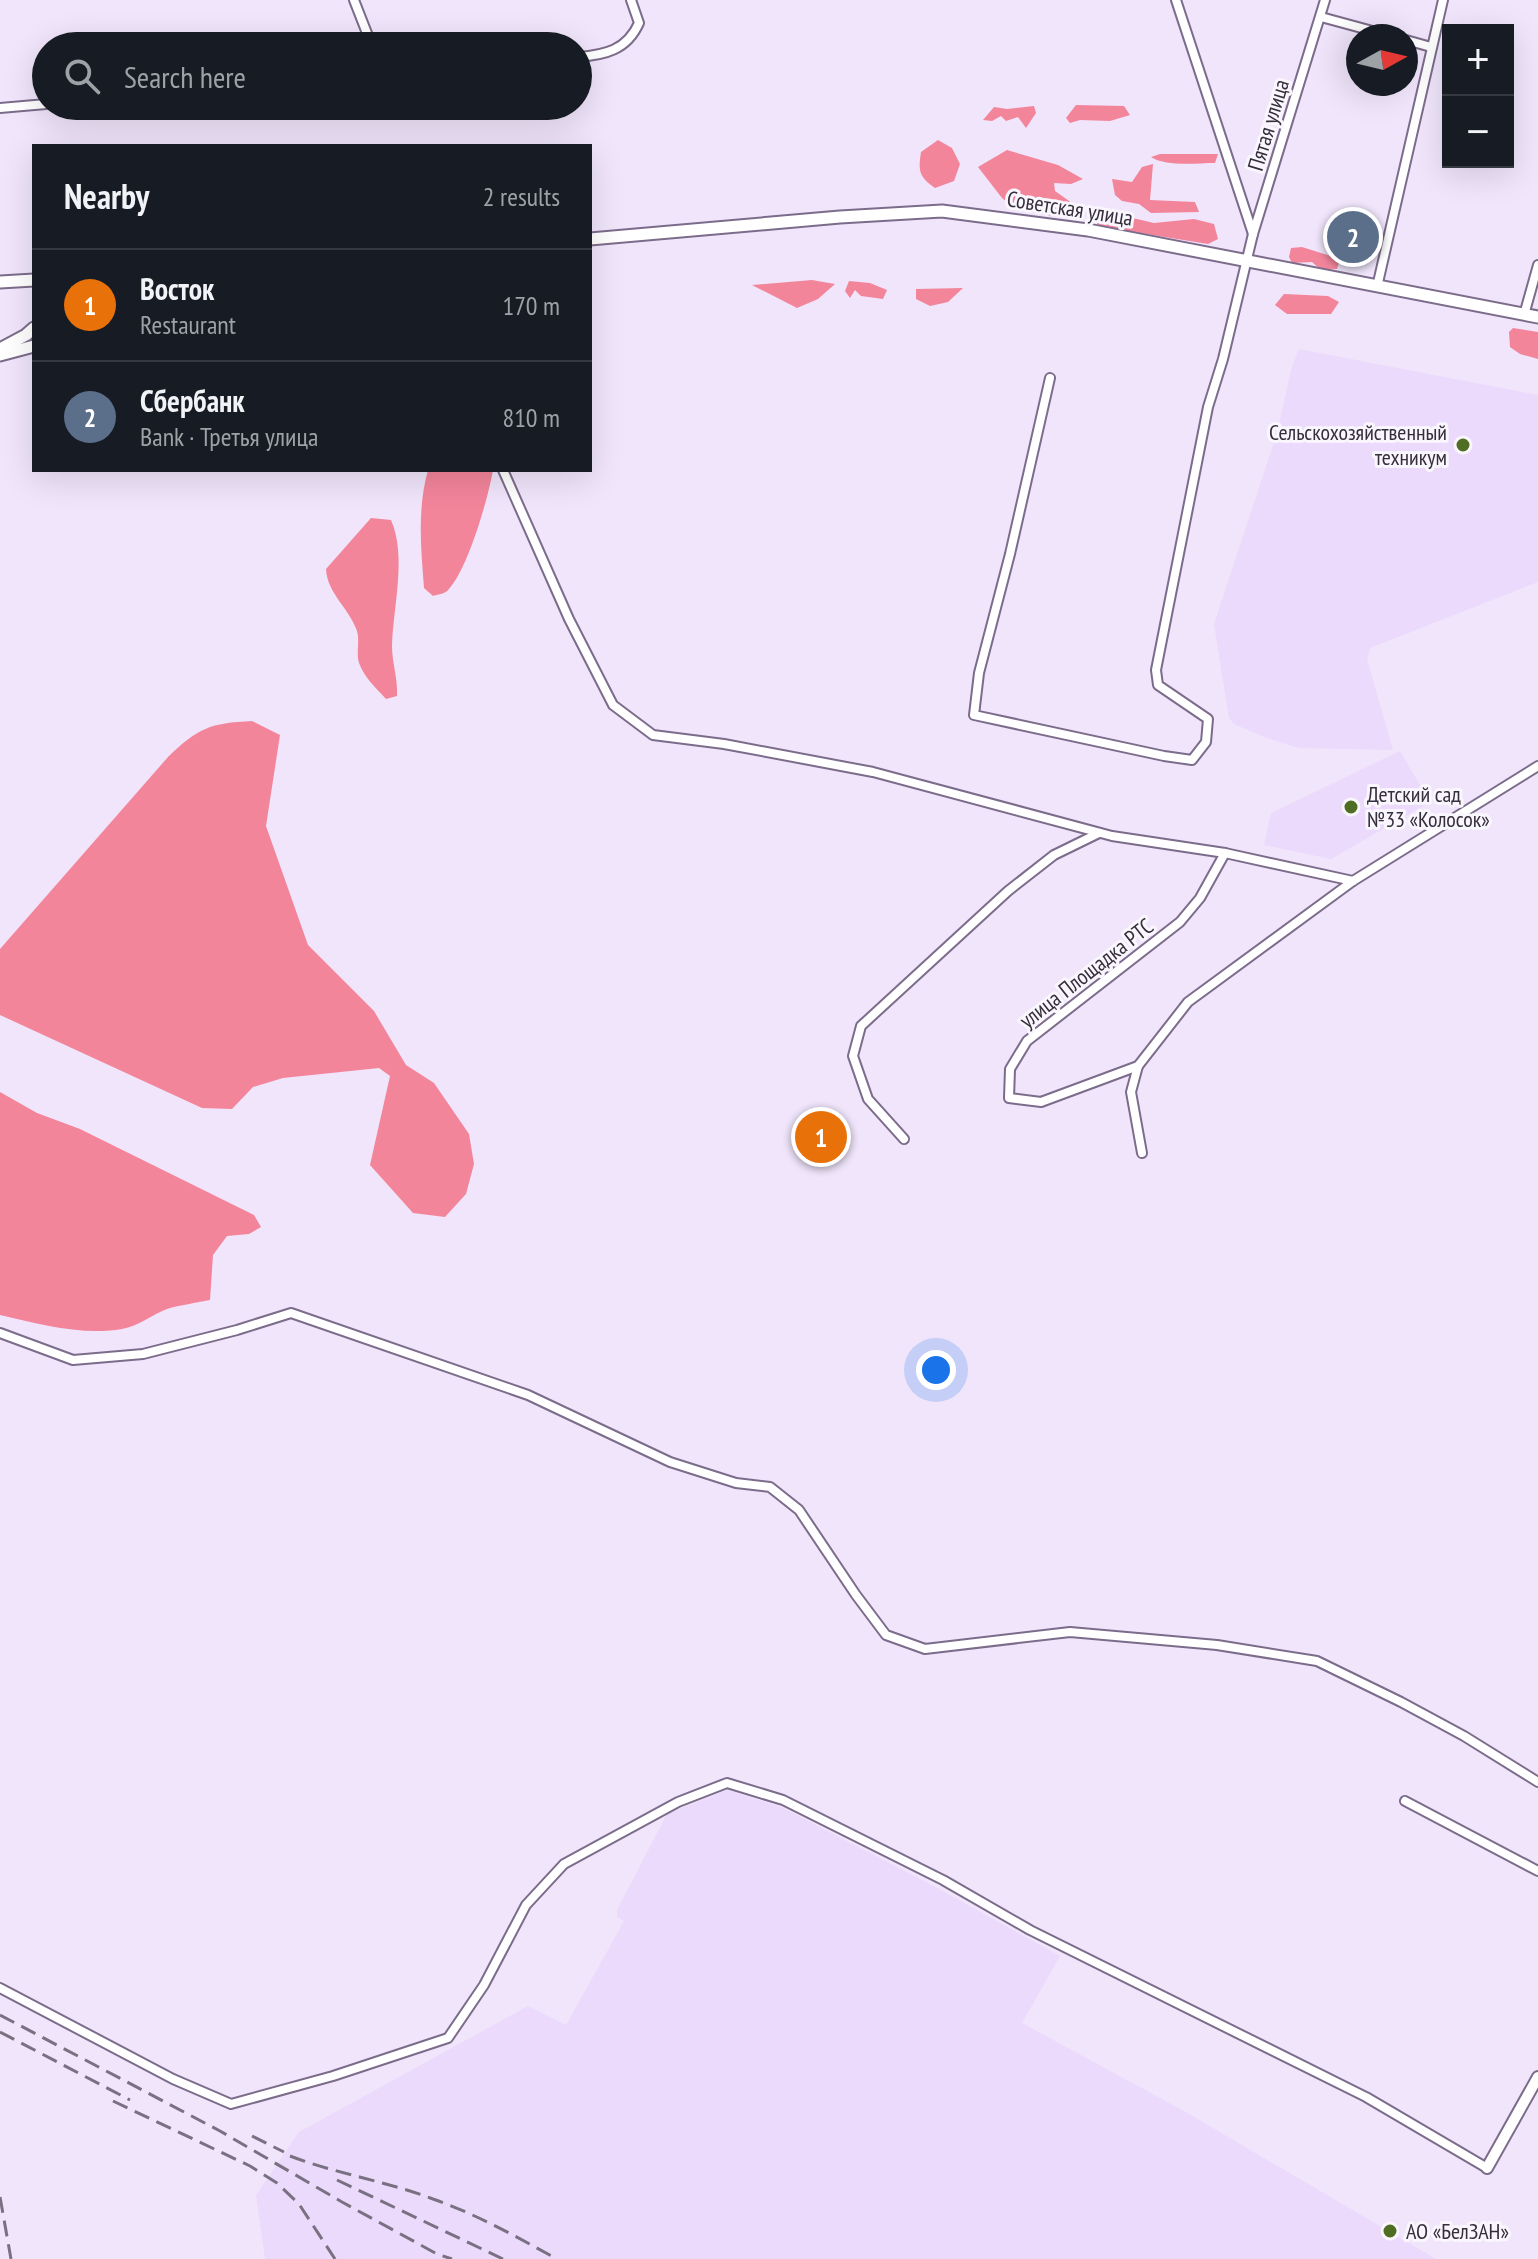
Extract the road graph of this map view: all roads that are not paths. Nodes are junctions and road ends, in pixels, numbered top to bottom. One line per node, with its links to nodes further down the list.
1 (354, 0): 8 (street)
2 (631, 0): 11 (street)
3 (1176, 0): 14 (street)
4 (1325, 0): 6 (street, Пятая улица)
5 (1443, 0): 10 (street)
6 (1321, 17): 7 (street); 14 (street, Пятая улица)
7 (1347, 24)
8 (367, 32)
9 (1418, 43): 10 (street)
10 (1431, 47): 22 (street)
11 (592, 54)
12 (32, 105): 13 (street)
13 (0, 108)
14 (1253, 234): 16 (street, Пятая улица)
15 (592, 239): 16 (main road, Советская улица)
16 (1247, 260): 22 (main road, Советская улица); 29 (street, Пятая улица)
17 (1538, 265): 23 (street)
18 (32, 280): 19 (main road)
19 (17, 281): 20 (main road); 21 (main road)
20 (0, 282)
21 (32, 287)
22 (1377, 287): 23 (main road, Советская улица)
23 (1524, 315): 24 (main road, Советская улица)
24 (1538, 317)
25 (32, 330): 27 (main road)
26 (32, 347): 28 (main road)
27 (0, 349)
28 (0, 355)
29 (1050, 378)
30 (504, 472): 32 (street)
31 (1538, 766): 34 (street)
32 (1100, 833): 33 (street); 36 (street)
33 (1225, 853): 34 (street); 35 (street, улица Площадка РТС)
34 (1353, 881): 35 (street, улица Площадка РТС)
35 (1138, 1066): 37 (street)
36 (904, 1139)
37 (1142, 1153)
38 (0, 1333): 39 (street)
39 (1538, 1782)
40 (1405, 1801): 41 (street)
41 (1538, 1871)
42 (0, 1988): 44 (street)
43 (1538, 2077): 44 (street)
44 (1487, 2168)

